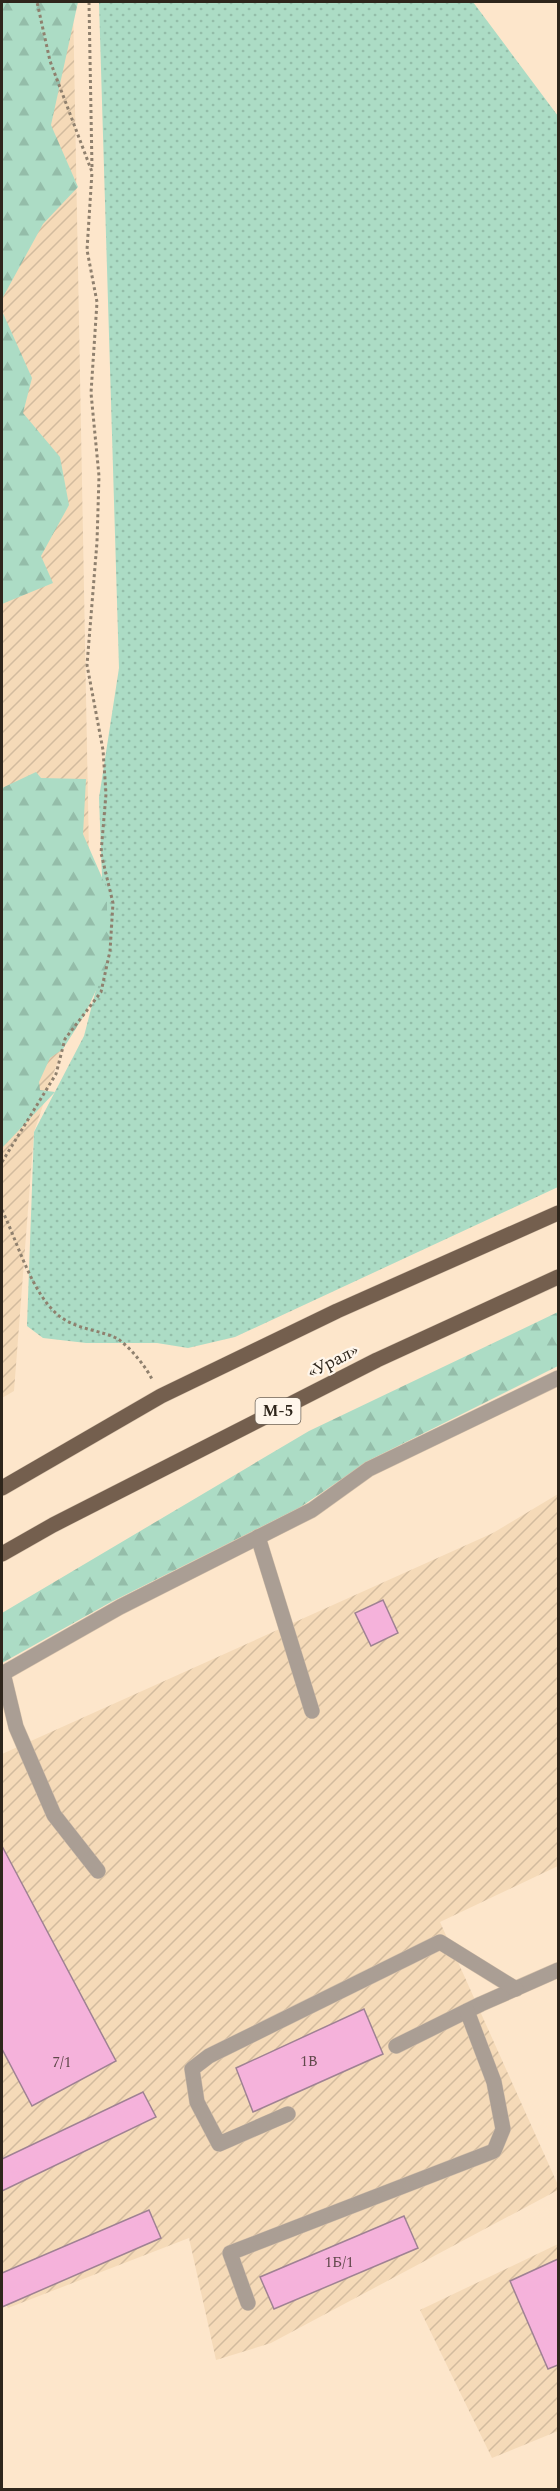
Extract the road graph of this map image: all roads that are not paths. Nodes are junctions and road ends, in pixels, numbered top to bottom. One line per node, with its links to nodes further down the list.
1 (558, 1213): 4 (main road)
2 (558, 1277): 6 (main road, «Урал» / М-5)
3 (558, 1377): 5 (lane)
4 (2, 1488)
5 (258, 1537): 7 (lane); 8 (lane)
6 (2, 1554)
7 (2, 1674): 9 (lane)
8 (312, 1711)
9 (98, 1871)
10 (558, 1970): 11 (lane)
11 (516, 1989): 12 (lane); 14 (lane)
12 (466, 2011): 13 (lane); 15 (lane)
13 (396, 2046)
14 (288, 2114)
15 (248, 2303)

